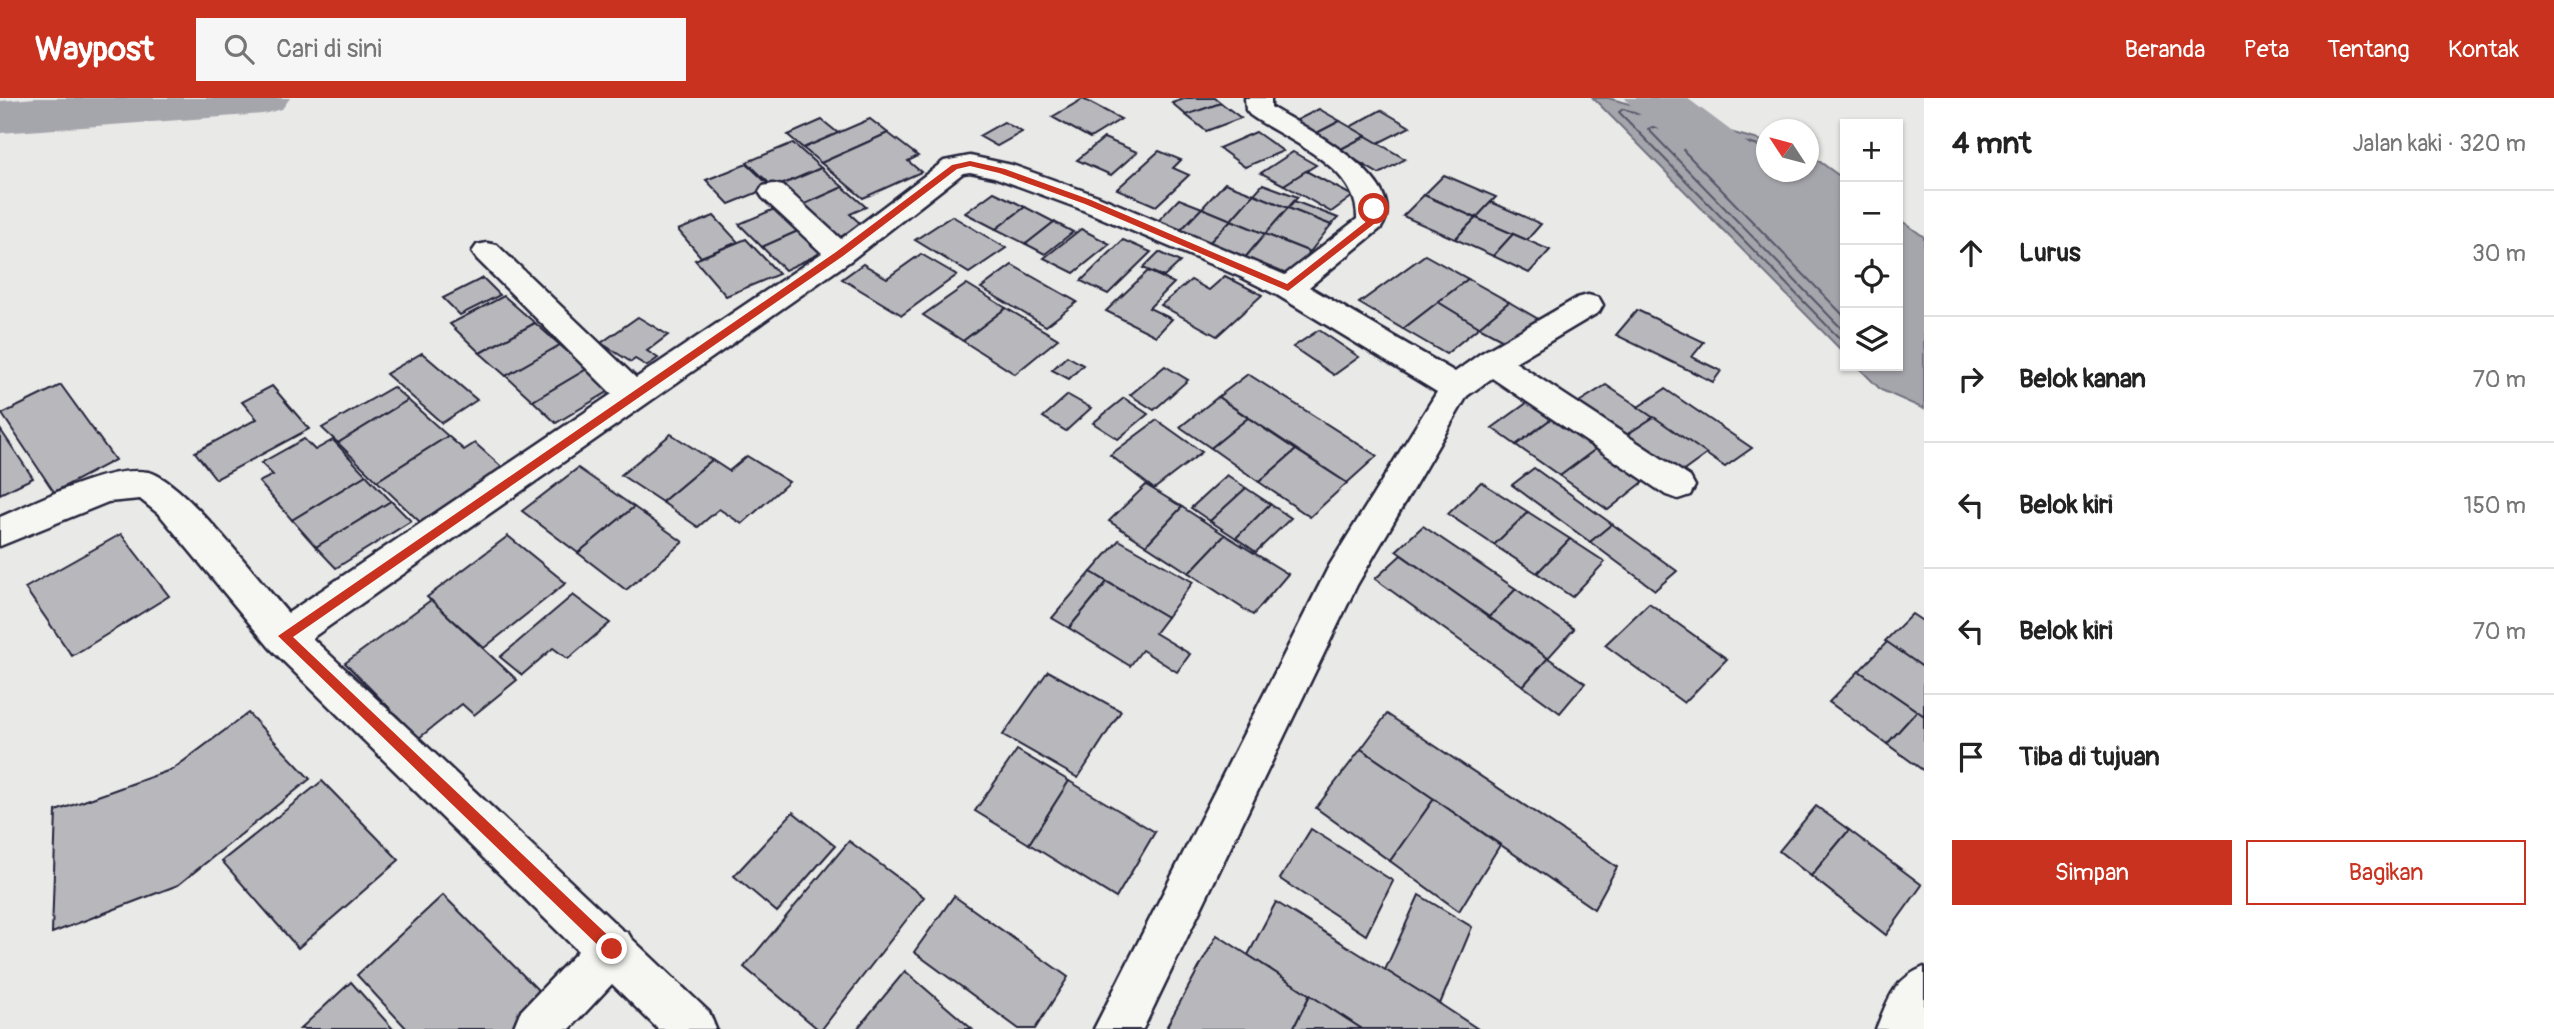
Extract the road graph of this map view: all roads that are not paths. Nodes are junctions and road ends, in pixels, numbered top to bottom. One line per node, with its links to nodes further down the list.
1 (1258, 98): 5 (street)
2 (773, 192): 4 (street)
3 (487, 252): 9 (street)
4 (840, 254): 5 (street); 9 (street)
5 (1288, 288): 8 (street)
6 (1588, 305): 7 (street)
7 (1491, 362): 8 (street); 10 (street)
8 (1456, 388): 17 (street)
9 (633, 395): 12 (street)
10 (1678, 486)
11 (0, 532): 12 (street)
12 (284, 636): 13 (street)
13 (612, 949): 15 (street); 16 (street)
14 (1924, 991): 18 (street)
15 (537, 1029)
16 (692, 1029)
17 (1118, 1029)
18 (1900, 1029)

